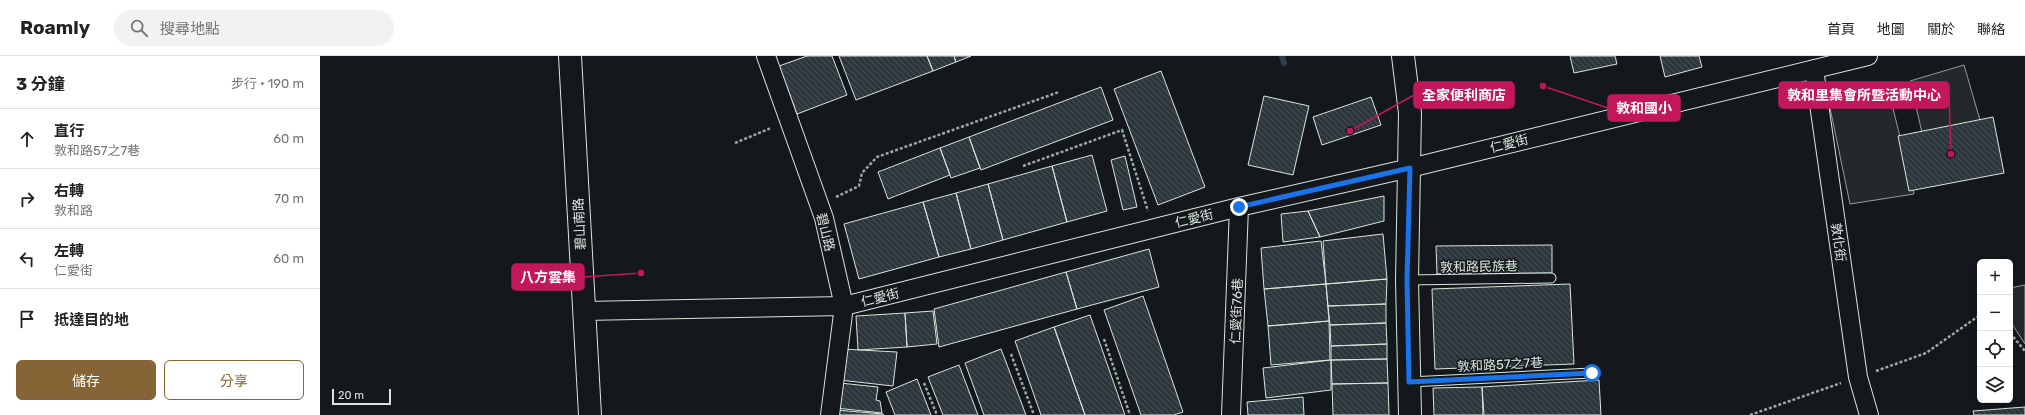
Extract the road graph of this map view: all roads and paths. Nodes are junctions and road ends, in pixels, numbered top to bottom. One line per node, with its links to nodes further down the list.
1 (570, 56): 17 (street, 碧山南路)
2 (1403, 56): 10 (street)
3 (1868, 56): 5 (street, 仁愛街)
4 (770, 57): 7 (street, 碧山路)
5 (1814, 69): 10 (street, 仁愛街); 24 (street, 敦化街)
6 (1059, 92): 11 (path)
7 (789, 120): 8 (path); 11 (street, 碧山路)
8 (735, 143)
9 (1023, 166): 13 (path)
10 (1410, 168): 12 (street, 仁愛街); 15 (street)
11 (819, 204): 16 (street, 碧山路)
12 (1239, 207): 13 (street, 仁愛街); 32 (street, 仁愛街76巷)
13 (1154, 228): 16 (street, 仁愛街)
14 (1552, 278): 15 (lane, 敦和路民族巷)
15 (1407, 280): 25 (street)
16 (844, 306): 17 (street, 仁愛街); 28 (street, 碧山路)
17 (584, 311): 27 (street, 碧山南路)
18 (1977, 317): 24 (path)
19 (2013, 337): 21 (path)
20 (1104, 339): 31 (path)
21 (2025, 351)
22 (1011, 354): 30 (path)
23 (1592, 373): 25 (lane, 敦和路57之7巷)
24 (1858, 377): 34 (path); 35 (street, 敦化街)
25 (1409, 382): 33 (street)
26 (924, 383): 29 (path)
27 (590, 415)
28 (830, 415)
29 (937, 415)
30 (1034, 415)
31 (1130, 415)
32 (1231, 415)
33 (1410, 415)
34 (1750, 415)
35 (1869, 415)

